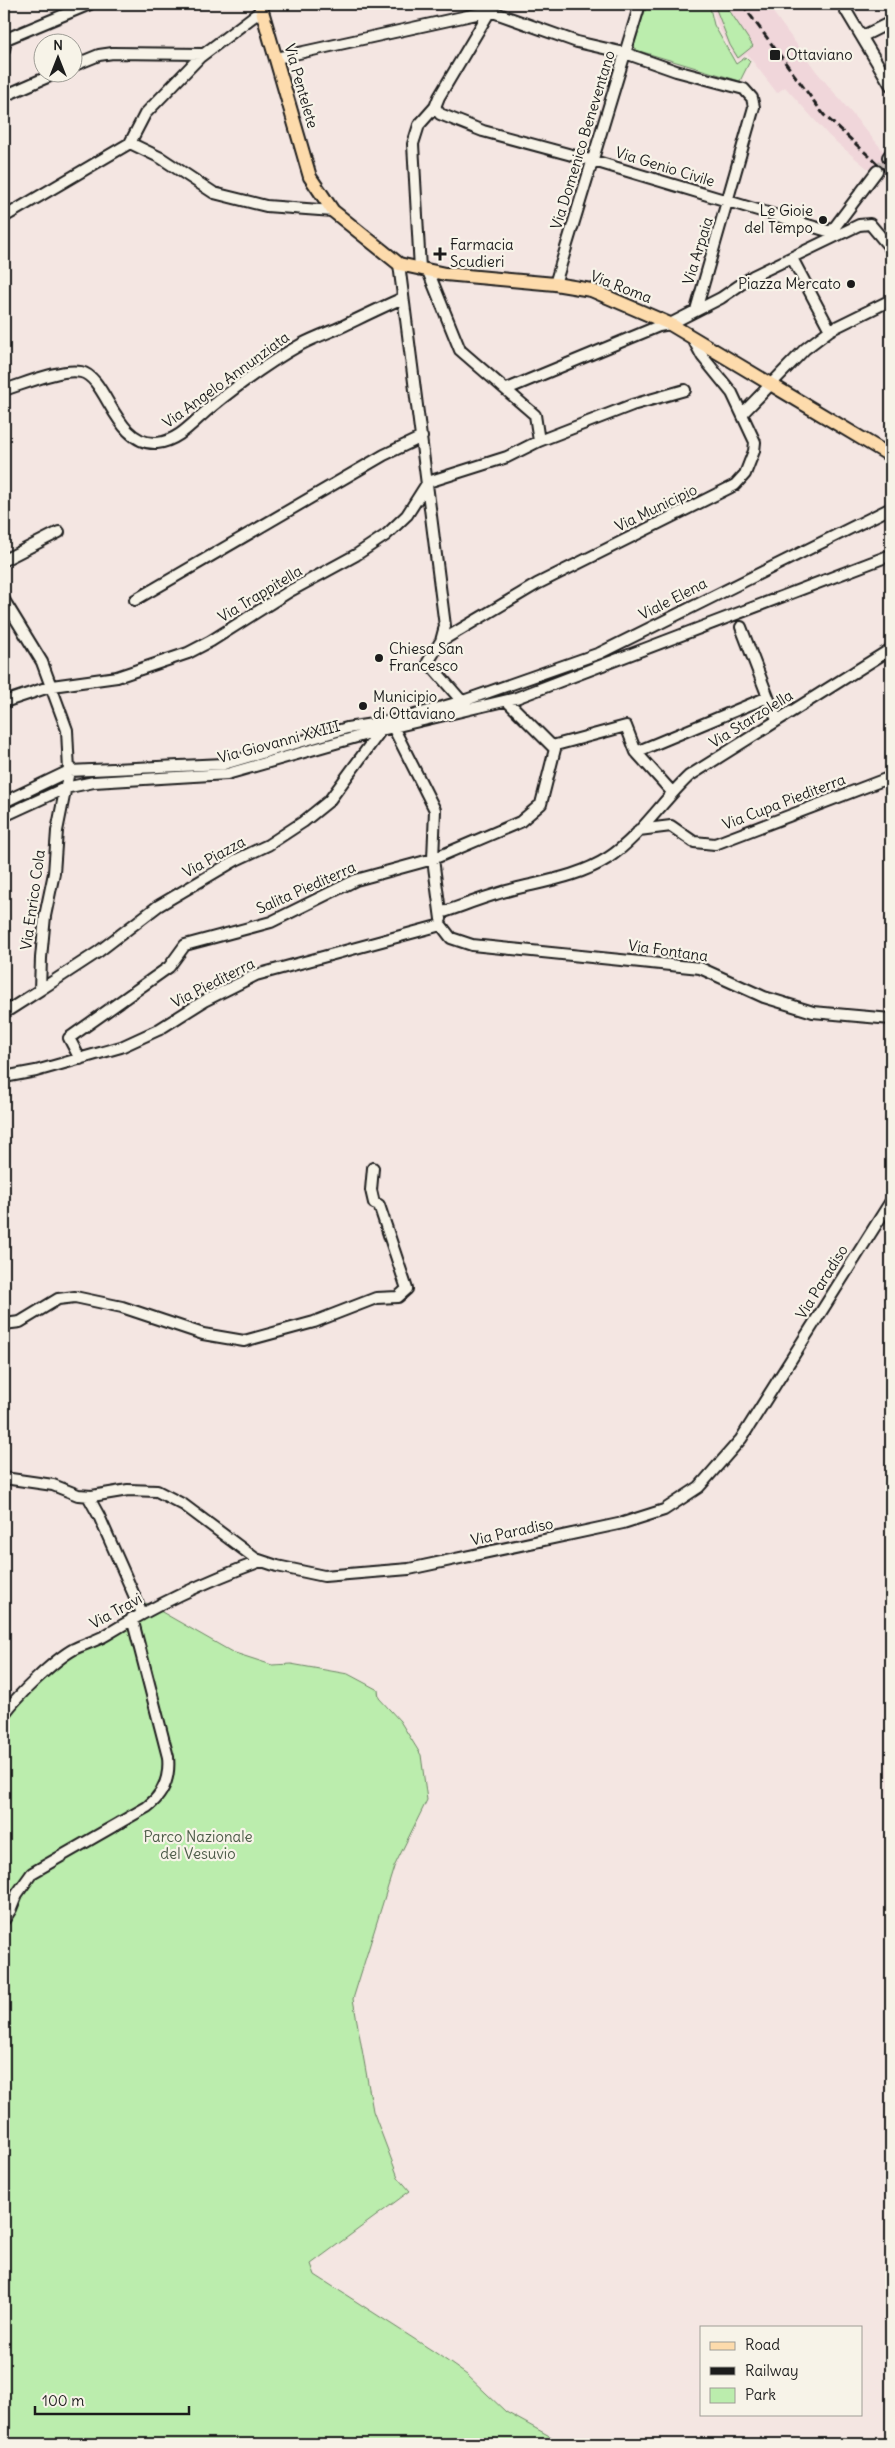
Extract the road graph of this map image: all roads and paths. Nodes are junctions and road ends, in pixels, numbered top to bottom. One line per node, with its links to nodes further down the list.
1 (90, 4): 8 (street)
2 (640, 4): 9 (street, Via Domenico Beneventano)
3 (842, 4): 7 (street)
4 (261, 7): 10 (street); 11 (main road, Via Pentelete)
5 (489, 8): 9 (street, Via Arpaia); 11 (street); 16 (street)
6 (891, 22): 7 (street)
7 (862, 36): 14 (street)
8 (4, 50)
9 (625, 53): 18 (street, Via Domenico Beneventano); 21 (street, Via Arpaia)
10 (203, 54): 12 (street); 17 (street)
11 (276, 58): 20 (main road, Via Pentelete)
12 (82, 62)
13 (36, 82): 15 (street)
14 (891, 86)
15 (4, 96)
16 (435, 107): 18 (street, Via Genio Civile); 28 (street)
17 (130, 143): 22 (street); 23 (street)
18 (594, 161): 21 (street, Via Genio Civile); 29 (street, Via Domenico Beneventano)
19 (878, 171): 24 (street)
20 (310, 177): 22 (main road, Via Roma)
21 (728, 202): 24 (street, Via Genio Civile); 32 (street, Via Arpaia)
22 (334, 212): 27 (main road, Via Roma)
23 (4, 217)
24 (831, 236): 25 (street); 26 (street)
25 (891, 249)
26 (792, 258): 32 (street); 34 (street)
27 (399, 264): 28 (main road, Via Roma); 30 (street)
28 (424, 270): 29 (main road, Via Roma); 37 (street)
29 (555, 284): 33 (main road, Via Roma)
30 (403, 298): 38 (street, Via Angelo Annunziata); 41 (street)
31 (891, 300): 34 (street)
32 (696, 310): 33 (street)
33 (670, 324): 35 (main road, Via Roma); 37 (street)
34 (830, 330): 36 (street)
35 (692, 339): 36 (main road, Via Roma); 40 (street, Via Municipio)
36 (770, 382): 40 (street); 43 (main road, Via Roma)
37 (507, 388): 42 (street)
38 (4, 390)
39 (685, 390): 42 (street)
40 (743, 413): 52 (street, Via Municipio)
41 (422, 437): 44 (street); 50 (street)
42 (539, 441): 44 (street)
43 (891, 456)
44 (428, 482): 52 (street); 54 (street, Via Trappitella)
45 (891, 508): 58 (street, Viale Elena)
46 (59, 532): 48 (street)
47 (891, 555): 56 (street)
48 (4, 560)
49 (4, 600): 54 (street)
50 (135, 600)
51 (741, 627): 55 (street)
52 (441, 641): 58 (street)
53 (891, 649): 59 (street, Via Starzolella)
54 (52, 686): 57 (street, Via Trappitella); 64 (street)
55 (768, 697): 59 (street); 63 (street)
56 (507, 701): 58 (street); 62 (street)
57 (4, 702)
58 (466, 706): 60 (street, Via Giovanni XXIII); 64 (street, Via Giovanni XXIII)
59 (778, 720): 67 (street, Via Starzolella)
60 (393, 727): 61 (street, Via Giovanni XXIII); 71 (street)
61 (381, 730): 66 (street, Via Giovanni XXIII); 74 (street, Via Piazza)
62 (552, 746): 63 (street); 71 (street)
63 (636, 752): 67 (street)
64 (70, 771): 66 (street, Via Enrico Cola); 68 (street)
65 (891, 777): 70 (street, Via Cupa Piediterra)
66 (65, 788): 69 (street, Via Giovanni XXIII); 74 (street, Via Enrico Cola)
67 (672, 792): 70 (street, Via Starzolella)
68 (4, 802)
69 (4, 816)
70 (639, 830): 72 (street)
71 (433, 860): 72 (street); 77 (street, Salita Piediterra)
72 (441, 913): 73 (street)
73 (441, 925): 76 (street, Via Fontana); 77 (street, Via Piediterra)
74 (40, 990): 75 (street)
75 (4, 1012)
76 (891, 1019)
77 (80, 1059): 78 (street, Via Piediterra)
78 (4, 1077)
79 (374, 1168): 81 (street)
80 (891, 1201): 84 (street, Via Paradiso)
81 (4, 1324)
82 (4, 1478): 83 (street, Via Paradiso)
83 (88, 1496): 84 (street, Via Paradiso); 85 (street)
84 (261, 1561): 85 (street, Via Travi)
85 (137, 1616): 86 (street, Via Travi); 87 (street)
86 (4, 1714)
87 (4, 1920)

